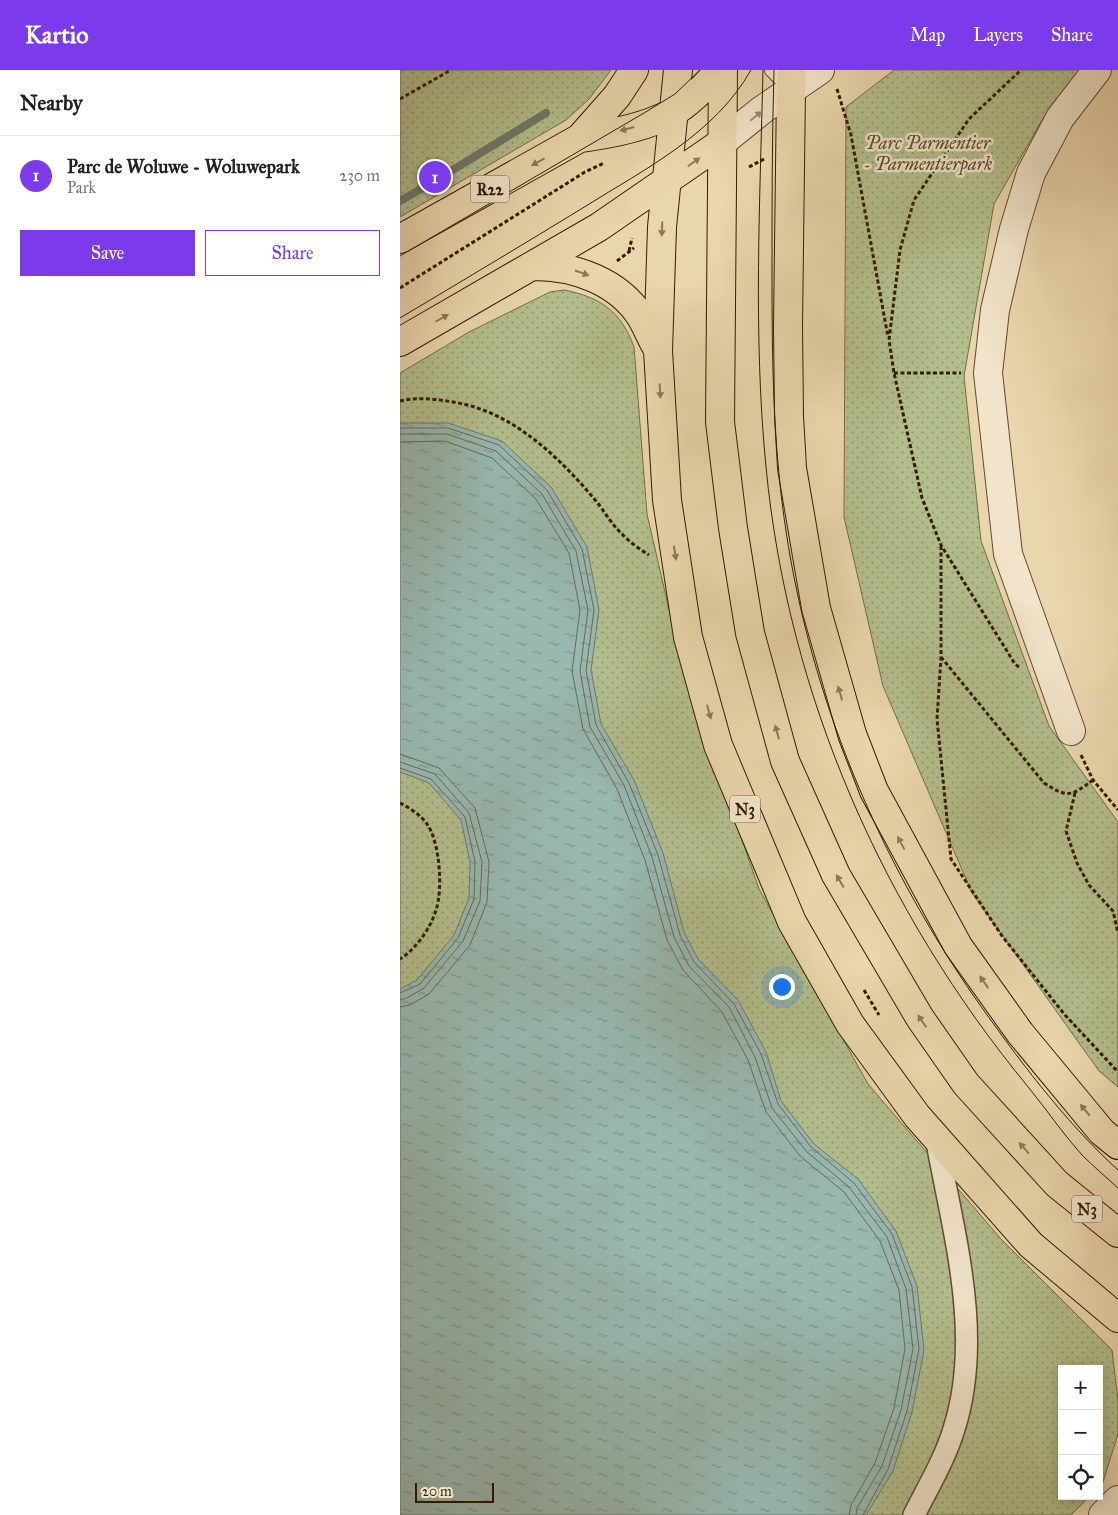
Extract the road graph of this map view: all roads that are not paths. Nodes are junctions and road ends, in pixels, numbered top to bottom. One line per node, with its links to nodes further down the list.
1 (634, 70): 9 (main road)
2 (678, 70): 8 (main road, N3)
3 (721, 70): 8 (main road, R22); 10 (main road, N3)
4 (772, 70): 7 (lane)
5 (1097, 70): 16 (street)
6 (828, 79): 7 (street)
7 (792, 80): 10 (street, one-way to 7); 18 (main road, one-way to 7)
8 (672, 113): 9 (main road, R22, one-way to 9); 11 (main road, N3)
9 (580, 138): 12 (main road, R22, one-way to 12)
10 (721, 143): 11 (main road, one-way to 10); 19 (main road, N3, one-way to 10)
11 (666, 180): 13 (main road); 15 (main road, N3, one-way to 15)
12 (400, 239)
13 (534, 266): 14 (main road, one-way to 13); 15 (main road, one-way to 15)
14 (400, 342)
15 (658, 351): 17 (main road, N3, one-way to 17)
16 (1071, 731)
17 (936, 1137): 20 (main road, N3); 22 (street)
18 (1118, 1146)
19 (1118, 1233)
20 (1118, 1318)
21 (1118, 1500): 23 (street)
22 (914, 1515)
23 (1103, 1515)

